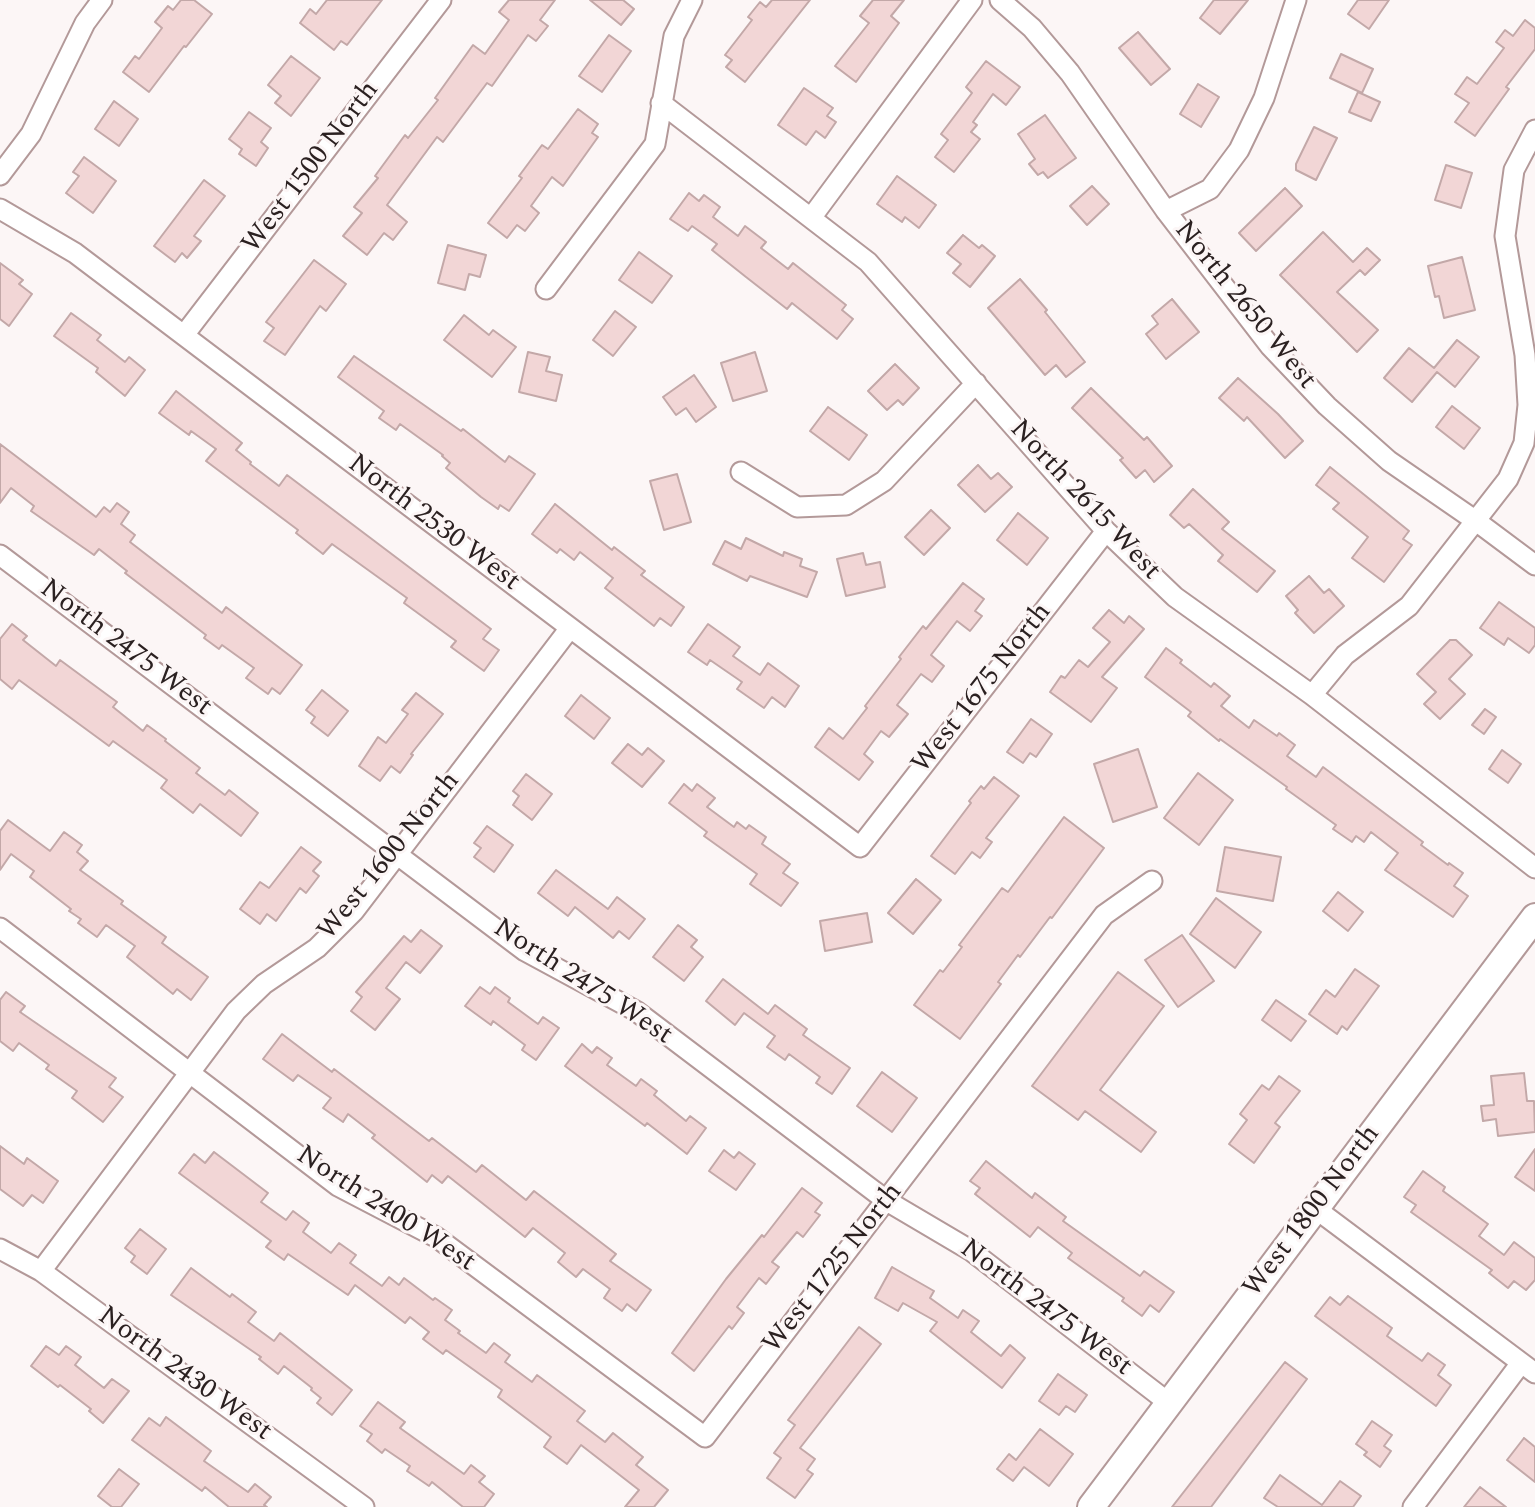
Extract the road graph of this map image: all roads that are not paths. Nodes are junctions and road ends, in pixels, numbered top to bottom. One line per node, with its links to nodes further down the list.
1 (102, 0): 9 (street)
2 (441, 0): 14 (street, West 1500 North)
3 (692, 0): 7 (street)
4 (972, 0): 12 (street)
5 (1000, 0): 11 (street, North 2650 West)
6 (1296, 0): 11 (street)
7 (661, 103): 12 (street, North 2615 West); 13 (street)
8 (1535, 130): 15 (street)
9 (0, 175)
10 (0, 209): 14 (street, North 2530 West)
11 (1166, 211): 18 (street, North 2650 West)
12 (811, 218): 16 (street, North 2615 West)
13 (545, 289)
14 (184, 335): 22 (street, North 2530 West)
15 (1530, 355): 18 (street)
16 (976, 383): 17 (street); 19 (street, North 2615 West)
17 (741, 472)
18 (1476, 521): 21 (street, North 2650 West); 23 (street)
19 (1106, 531): 23 (street, North 2615 West); 24 (street, West 1675 North)
20 (0, 555): 25 (street, North 2475 West)
21 (1535, 565)
22 (570, 628): 24 (street, North 2530 West); 25 (street, West 1600 North)
23 (1312, 695): 26 (street, North 2615 West)
24 (860, 847)
25 (397, 854): 30 (street, West 1600 North); 31 (street, North 2475 West)
26 (1535, 869)
27 (1152, 881): 31 (street, West 1725 North)
28 (1535, 918): 32 (main road, West 1800 North)
29 (0, 928): 30 (street, North 2400 West)
30 (190, 1072): 34 (street, West 1600 North); 37 (street, North 2400 West)
31 (887, 1200): 36 (street, North 2475 West); 37 (street, West 1725 North)
32 (1316, 1209): 35 (street); 36 (main road, West 1800 North)
33 (0, 1249): 34 (street, North 2430 West)
34 (41, 1270): 38 (street, North 2430 West)
35 (1528, 1368): 40 (street)
36 (1169, 1403): 39 (main road, West 1800 North)
37 (705, 1437)
38 (364, 1507)
39 (1091, 1507)
40 (1413, 1507)

